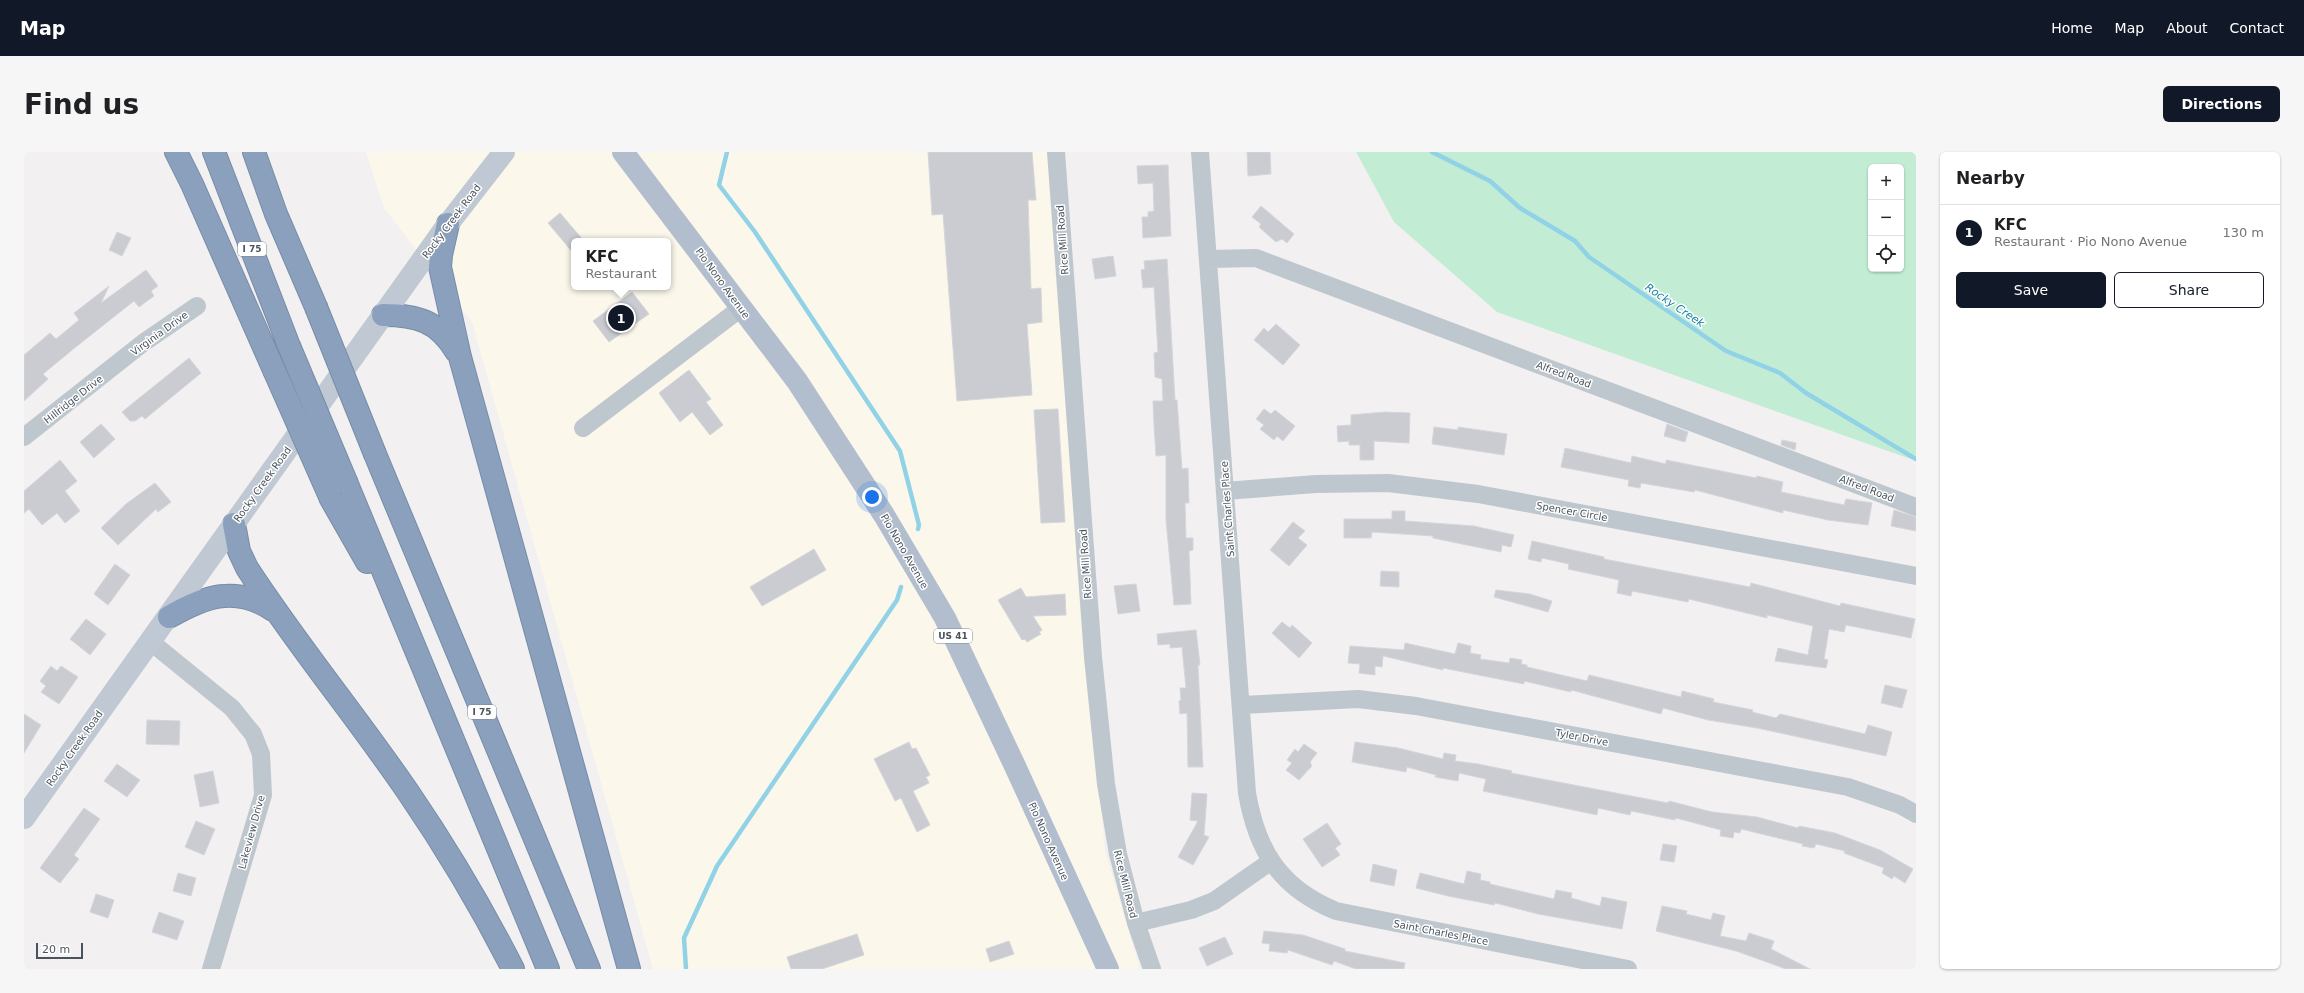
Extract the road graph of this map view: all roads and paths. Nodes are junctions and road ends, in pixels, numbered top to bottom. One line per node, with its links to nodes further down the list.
1 (176, 152): 22 (highway, bridge)
2 (214, 152): 22 (highway, I 75, bridge)
3 (254, 152): 34 (highway, I 75, bridge)
4 (504, 152): 8 (street, Rocky Creek Road)
5 (623, 152): 11 (main road, Pio Nono Avenue / US 41)
6 (1056, 152): 29 (street, Rice Mill Road)
7 (1200, 152): 9 (street, Saint Charles Place)
8 (448, 224): 12 (street, Rocky Creek Road); 13 (highway)
9 (1209, 259): 17 (street, Saint Charles Place); 18 (street, Alfred Road)
10 (197, 306): 14 (street, Virginia Drive)
11 (741, 308): 15 (street); 36 (main road, Pio Nono Avenue / US 41)
12 (384, 315): 13 (highway); 19 (street, Rocky Creek Road)
13 (460, 357): 35 (highway)
14 (122, 361): 16 (street, Hillridge Drive)
15 (584, 428)
16 (24, 437)
17 (1225, 491): 20 (street, Spencer Circle); 25 (street, Saint Charles Place)
18 (1916, 507)
19 (234, 524): 21 (highway); 23 (street, Rocky Creek Road)
20 (1916, 576)
21 (278, 613): 23 (highway); 32 (highway)
22 (402, 616): 33 (highway, I 75)
23 (169, 617): 24 (street, Rocky Creek Road)
24 (151, 642): 27 (street, Rocky Creek Road); 31 (street, Lakeview Drive)
25 (1242, 705): 26 (street, Tyler Drive); 28 (street, Saint Charles Place)
26 (1916, 814)
27 (24, 818)
28 (1270, 862): 29 (street); 30 (street, Saint Charles Place)
29 (1136, 923): 37 (street, Rice Mill Road)
30 (1573, 964): 38 (street, Saint Charles Place)
31 (211, 969)
32 (513, 969)
33 (548, 969)
34 (589, 969)
35 (629, 969)
36 (1108, 969)
37 (1152, 969)
38 (1628, 969)

